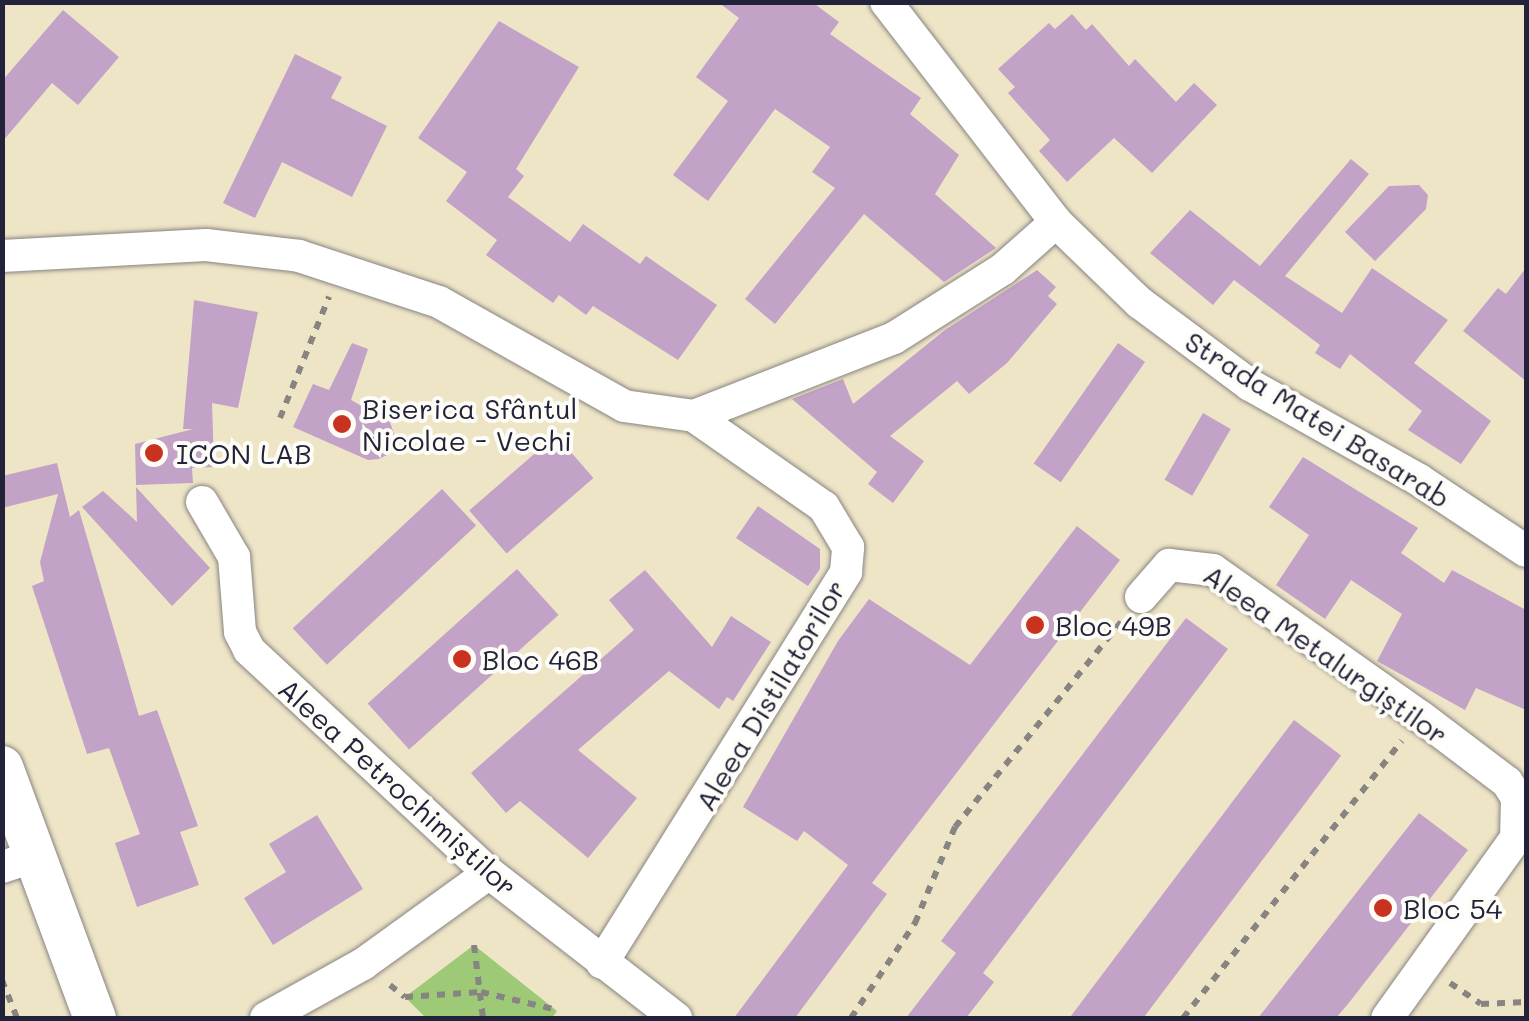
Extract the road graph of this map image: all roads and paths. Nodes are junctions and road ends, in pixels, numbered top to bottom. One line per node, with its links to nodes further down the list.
1 (886, 2): 2 (street, Strada Matei Basarab)
2 (1056, 222): 5 (street); 8 (street, Strada Matei Basarab)
3 (2, 256): 4 (street)
4 (339, 267): 5 (street); 6 (path)
5 (694, 416): 15 (street, Aleea Distilatorilor)
6 (280, 418)
7 (202, 502): 13 (street, Aleea Petrochimiștilor)
8 (1526, 552)
9 (1141, 598): 10 (street, Aleea Metalurgiștilor); 27 (path)
10 (1421, 717): 17 (street, Aleea Metalurgiștilor); 28 (path)
11 (2, 767): 12 (main road)
12 (17, 862): 23 (main road)
13 (489, 873): 15 (street, Aleea Petrochimiștilor); 16 (street)
14 (474, 944): 19 (path)
15 (602, 963): 26 (street, Aleea Petrochimiștilor)
16 (363, 964): 19 (path); 24 (street)
17 (1422, 964): 20 (path); 29 (street, Aleea Metalurgiștilor)
18 (2, 980): 22 (path)
19 (481, 992): 21 (path); 25 (path)
20 (1526, 1002)
21 (557, 1010)
22 (17, 1018)
23 (95, 1018)
24 (266, 1018)
25 (483, 1018)
26 (676, 1018)
27 (851, 1018)
28 (1183, 1018)
29 (1387, 1018)

